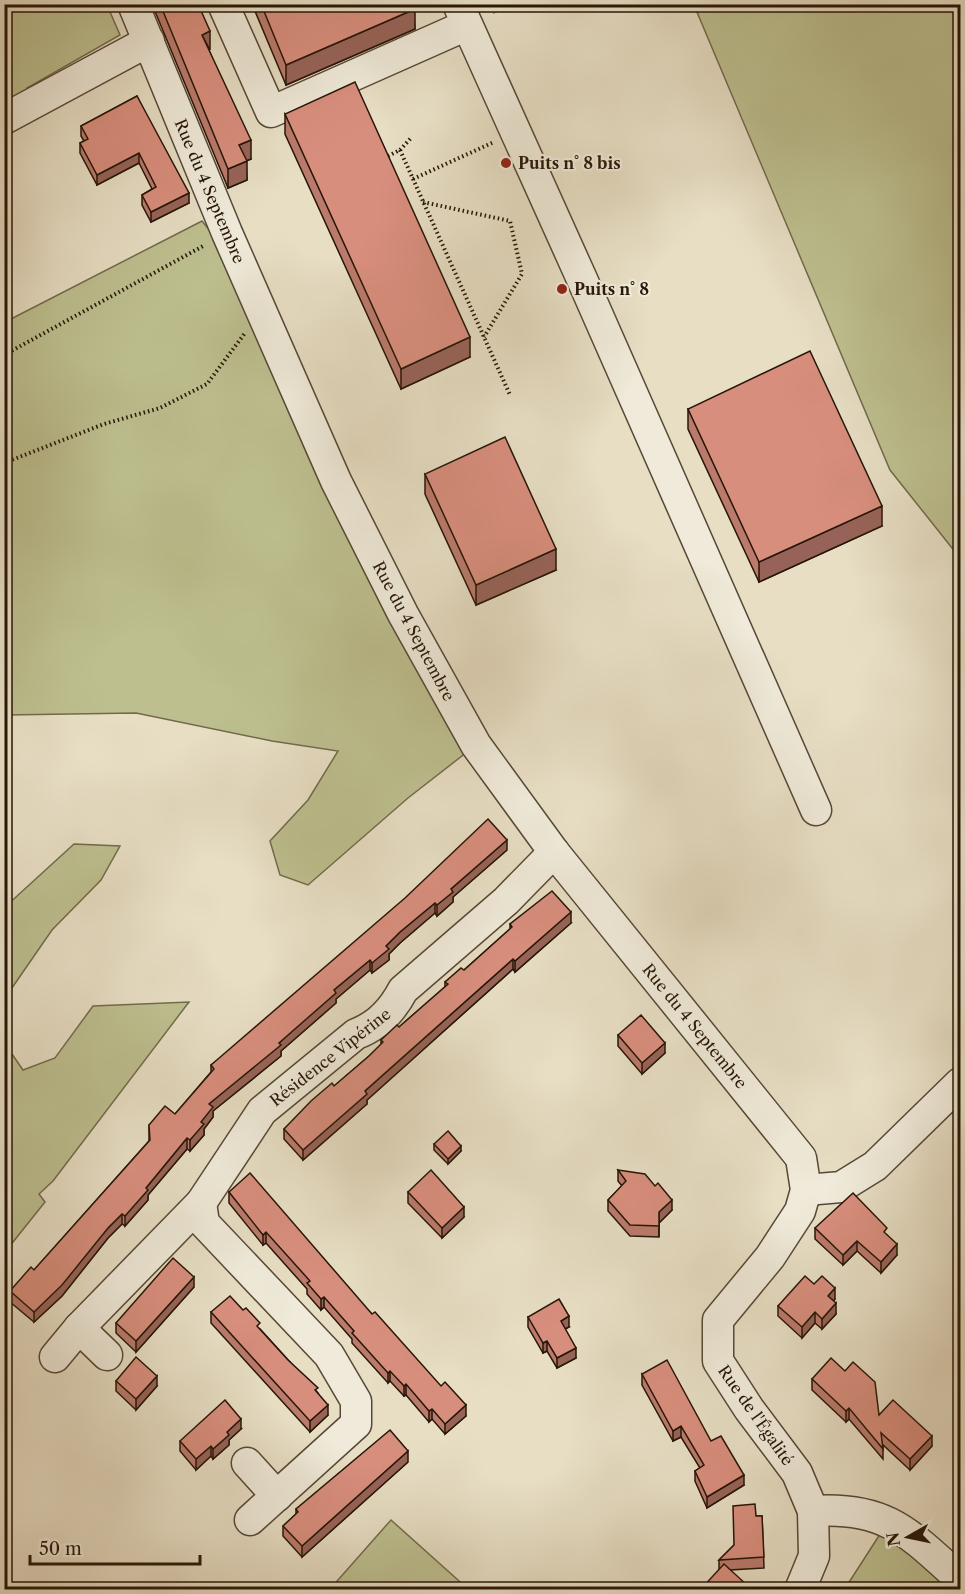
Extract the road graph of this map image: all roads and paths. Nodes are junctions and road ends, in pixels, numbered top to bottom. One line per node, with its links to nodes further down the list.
1 (133, 4): 6 (street, Rue du 4 Septembre)
2 (223, 4): 5 (street)
3 (492, 4): 4 (path)
4 (495, 13)
5 (462, 15): 20 (street)
6 (149, 41): 7 (street); 14 (street, Rue du 4 Septembre)
7 (4, 119)
8 (411, 138): 10 (path)
9 (496, 142): 12 (path)
10 (400, 150): 11 (path); 12 (path)
11 (388, 156)
12 (413, 179): 13 (path)
13 (423, 202): 16 (path); 16 (path)
14 (227, 233): 15 (street, Rue du 4 Septembre); 17 (path)
15 (261, 311): 19 (path); 21 (street, Rue du 4 Septembre)
16 (484, 338): 18 (path)
17 (4, 355)
18 (510, 395)
19 (4, 463)
20 (816, 810)
21 (554, 852): 23 (street, Rue du 4 Septembre); 24 (street, Résidence Vipérine)
22 (960, 1083): 23 (street)
23 (806, 1190): 30 (street, Rue de l'Égalité)
24 (201, 1203): 25 (street, Résidence Vipérine); 29 (street)
25 (79, 1328): 26 (street); 27 (street, Résidence Vipérine)
26 (107, 1355)
27 (55, 1356)
28 (247, 1463): 29 (street)
29 (277, 1496): 31 (street)
30 (813, 1511): 32 (street); 33 (street, Rue de l'Égalité)
31 (250, 1520)
32 (960, 1579)
33 (800, 1590)

